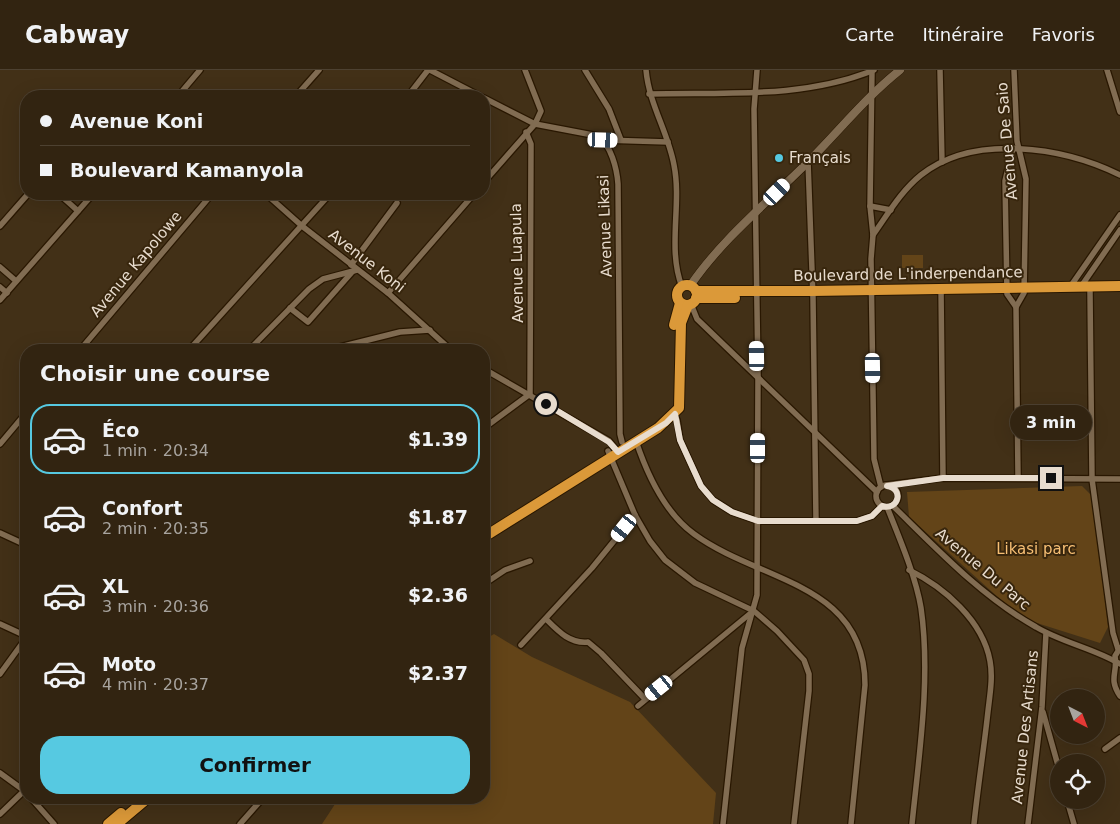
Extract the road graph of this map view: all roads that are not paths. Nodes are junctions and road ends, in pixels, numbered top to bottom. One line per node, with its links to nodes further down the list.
1 (200, 70): 13 (street)
2 (319, 70): 14 (street)
3 (429, 70): 15 (street); 16 (street)
4 (525, 70): 22 (street)
5 (585, 70): 25 (street)
6 (646, 70): 18 (street)
7 (757, 70): 17 (street)
8 (873, 70): 17 (street); 19 (street)
9 (900, 70): 19 (main road)
10 (940, 70): 31 (street)
11 (1014, 70): 26 (street, Avenue De Saio)
12 (1108, 70): 21 (street)
13 (183, 90)
14 (301, 90)
15 (413, 90)
16 (468, 90)
17 (755, 91): 18 (street); 45 (street)
18 (649, 94): 27 (street)
19 (870, 96): 30 (main road); 42 (street)
20 (490, 101): 22 (street)
21 (1120, 112)
22 (535, 124): 23 (street); 24 (street)
23 (526, 132): 32 (street); 78 (street, Avenue Luapula)
24 (603, 140): 25 (street); 85 (street, Avenue Likasi)
25 (621, 140): 27 (street)
26 (1017, 141): 28 (street); 29 (street, Avenue De Saio)
27 (668, 142): 66 (street)
28 (1012, 150): 29 (street); 31 (street); 58 (street)
29 (1020, 150): 33 (street); 57 (street, Avenue De Saio)
30 (808, 161): 45 (main road); 64 (street)
31 (942, 162): 43 (street)
32 (490, 175)
33 (1120, 175)
34 (23, 200): 47 (street)
35 (65, 200): 44 (street)
36 (88, 200): 44 (street)
37 (207, 200): 71 (street, Avenue Kapolowe)
38 (273, 200): 48 (street, Avenue Koni)
39 (325, 200): 48 (street)
40 (469, 200): 63 (street)
41 (397, 203): 52 (street)
42 (870, 206): 43 (street); 50 (street)
43 (891, 210): 50 (street)
44 (78, 211): 53 (street)
45 (754, 214): 65 (street); 66 (main road)
46 (1120, 215): 56 (street)
47 (0, 226)
48 (302, 226): 52 (street, Avenue Koni); 72 (street)
49 (1120, 230): 56 (street)
50 (874, 235): 60 (street)
51 (0, 267): 53 (street)
52 (354, 268): 63 (street, Avenue Koni); 69 (street); 69 (street)
53 (16, 281): 59 (street)
54 (1120, 286): 56 (highway, Boulevard de L'inderpendance)
55 (0, 287): 59 (street)
56 (1077, 289): 57 (highway, Boulevard de L'inderpendance); 62 (highway, Boulevard de L'inderpendance); 88 (street)
57 (1024, 290): 58 (highway, Boulevard de L'inderpendance); 68 (street, Avenue De Saio)
58 (1007, 291): 61 (highway, Boulevard de L'inderpendance); 68 (street)
59 (7, 292): 67 (street)
60 (871, 292): 61 (highway, Boulevard de L'inderpendance); 64 (highway, Boulevard de L'inderpendance); 90 (street)
61 (941, 292): 87 (street)
62 (1120, 292)
63 (388, 293): 70 (street, Avenue Koni)
64 (813, 294): 65 (highway, Boulevard de L'inderpendance); 82 (street)
65 (756, 295): 66 (highway, Boulevard de L'inderpendance); 77 (street)
66 (689, 296): 77 (street); 79 (highway)
67 (0, 300)
68 (1016, 307): 86 (street)
69 (290, 308): 73 (street)
70 (428, 328): 74 (street); 75 (street, Avenue Koni)
71 (85, 344)
72 (194, 344)
73 (255, 344)
74 (352, 344)
75 (443, 344)
76 (490, 372): 78 (street)
77 (758, 375): 82 (street); 93 (street)
78 (530, 394): 81 (street); 85 (street)
79 (675, 409): 83 (highway); 85 (highway); 93 (street)
80 (20, 420): 84 (street)
81 (490, 424)
82 (814, 431): 90 (street); 94 (street)
83 (636, 441): 85 (highway); 100 (street)
84 (0, 444)
85 (615, 450): 92 (street, Avenue Likasi); 95 (highway); 97 (highway)
86 (1018, 477): 87 (street); 88 (street)
87 (943, 478): 90 (street)
88 (1092, 479): 89 (street); 110 (street)
89 (1120, 479)
90 (882, 488): 91 (street); 91 (street)
91 (887, 507): 94 (street); 101 (street); 106 (street, Avenue Du Parc)
92 (635, 515): 103 (street, Avenue Likasi); 104 (street)
93 (758, 521): 94 (street); 100 (street)
94 (816, 521)
95 (490, 526)
96 (0, 533): 98 (street)
97 (490, 533)
98 (20, 542)
99 (530, 561): 102 (street)
100 (758, 569): 103 (street); 135 (street)
101 (909, 570): 136 (street); 137 (street)
102 (490, 580)
103 (754, 611): 114 (street); 133 (street); 134 (street, Avenue Likasi)
104 (546, 619): 108 (street); 114 (street)
105 (0, 624): 107 (street)
106 (1046, 633): 111 (street, Avenue Du Parc); 116 (street, Avenue Des Artisans)
107 (20, 634)
108 (521, 645)
109 (20, 646): 112 (street)
110 (1119, 649): 111 (street)
111 (1118, 663): 113 (street)
112 (0, 674)
113 (1120, 696)
114 (645, 699): 115 (street)
115 (638, 706)
116 (1042, 707): 119 (street); 138 (street, Avenue Des Artisans)
117 (1120, 738): 118 (street)
118 (1105, 749)
119 (1055, 754)
120 (0, 773): 121 (street)
121 (20, 787)
122 (20, 796): 128 (street)
123 (36, 804): 129 (street)
124 (132, 804): 130 (highway)
125 (141, 804): 131 (highway)
126 (258, 804): 132 (street)
127 (1070, 809): 139 (street)
128 (0, 814)
129 (54, 824)
130 (108, 824)
131 (117, 824)
132 (240, 824)
133 (723, 824)
134 (794, 824)
135 (851, 824)
136 (912, 824)
137 (974, 824)
138 (1028, 824)
139 (1074, 824)

